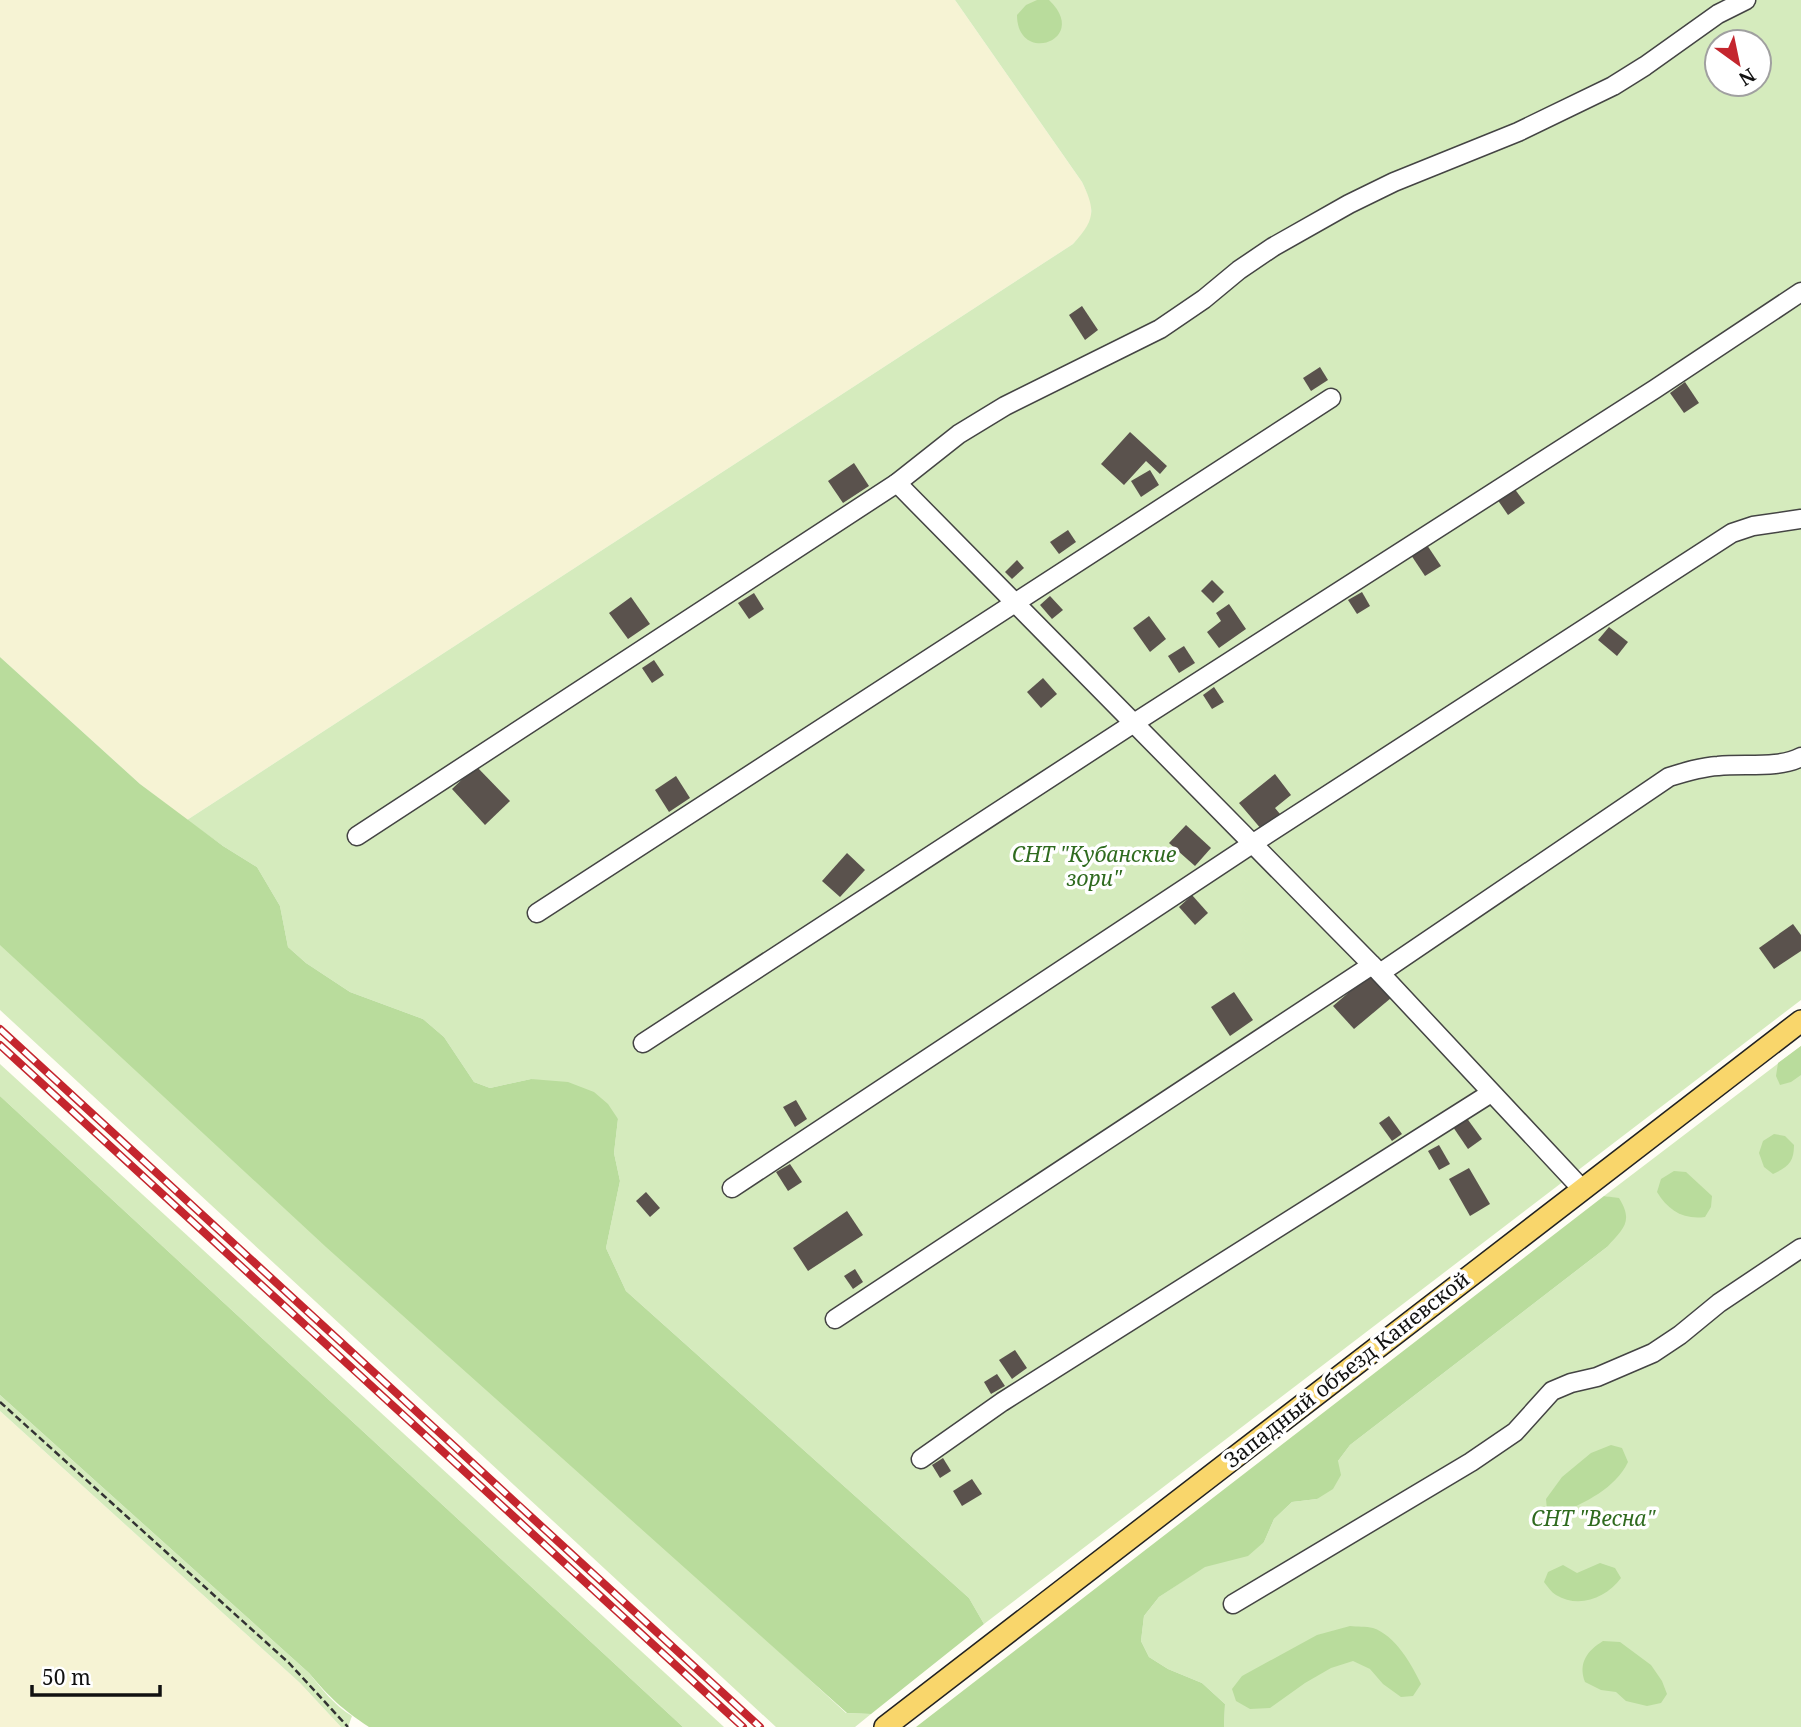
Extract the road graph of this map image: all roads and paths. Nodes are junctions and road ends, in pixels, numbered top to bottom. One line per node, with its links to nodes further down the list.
1 (1746, 0): 4 (lane)
2 (1801, 292): 7 (lane)
3 (1331, 398): 6 (lane)
4 (897, 483): 6 (lane); 9 (lane)
5 (1801, 519): 10 (lane)
6 (1015, 603): 7 (lane); 11 (lane)
7 (1134, 723): 10 (lane); 14 (lane)
8 (1801, 757): 12 (lane)
9 (357, 836)
10 (1252, 844): 12 (lane); 16 (lane)
11 (537, 913)
12 (1376, 969): 15 (lane); 19 (lane)
13 (1801, 1021): 17 (main road, Западный объезд Каневской)
14 (643, 1044)
15 (1492, 1093): 17 (lane); 21 (lane)
16 (732, 1188)
17 (1582, 1189): 23 (main road, Западный объезд Каневской)
18 (1801, 1248): 22 (lane)
19 (835, 1319)
20 (0, 1402): 24 (path)
21 (921, 1459)
22 (1233, 1604)
23 (889, 1723)
24 (348, 1727)

